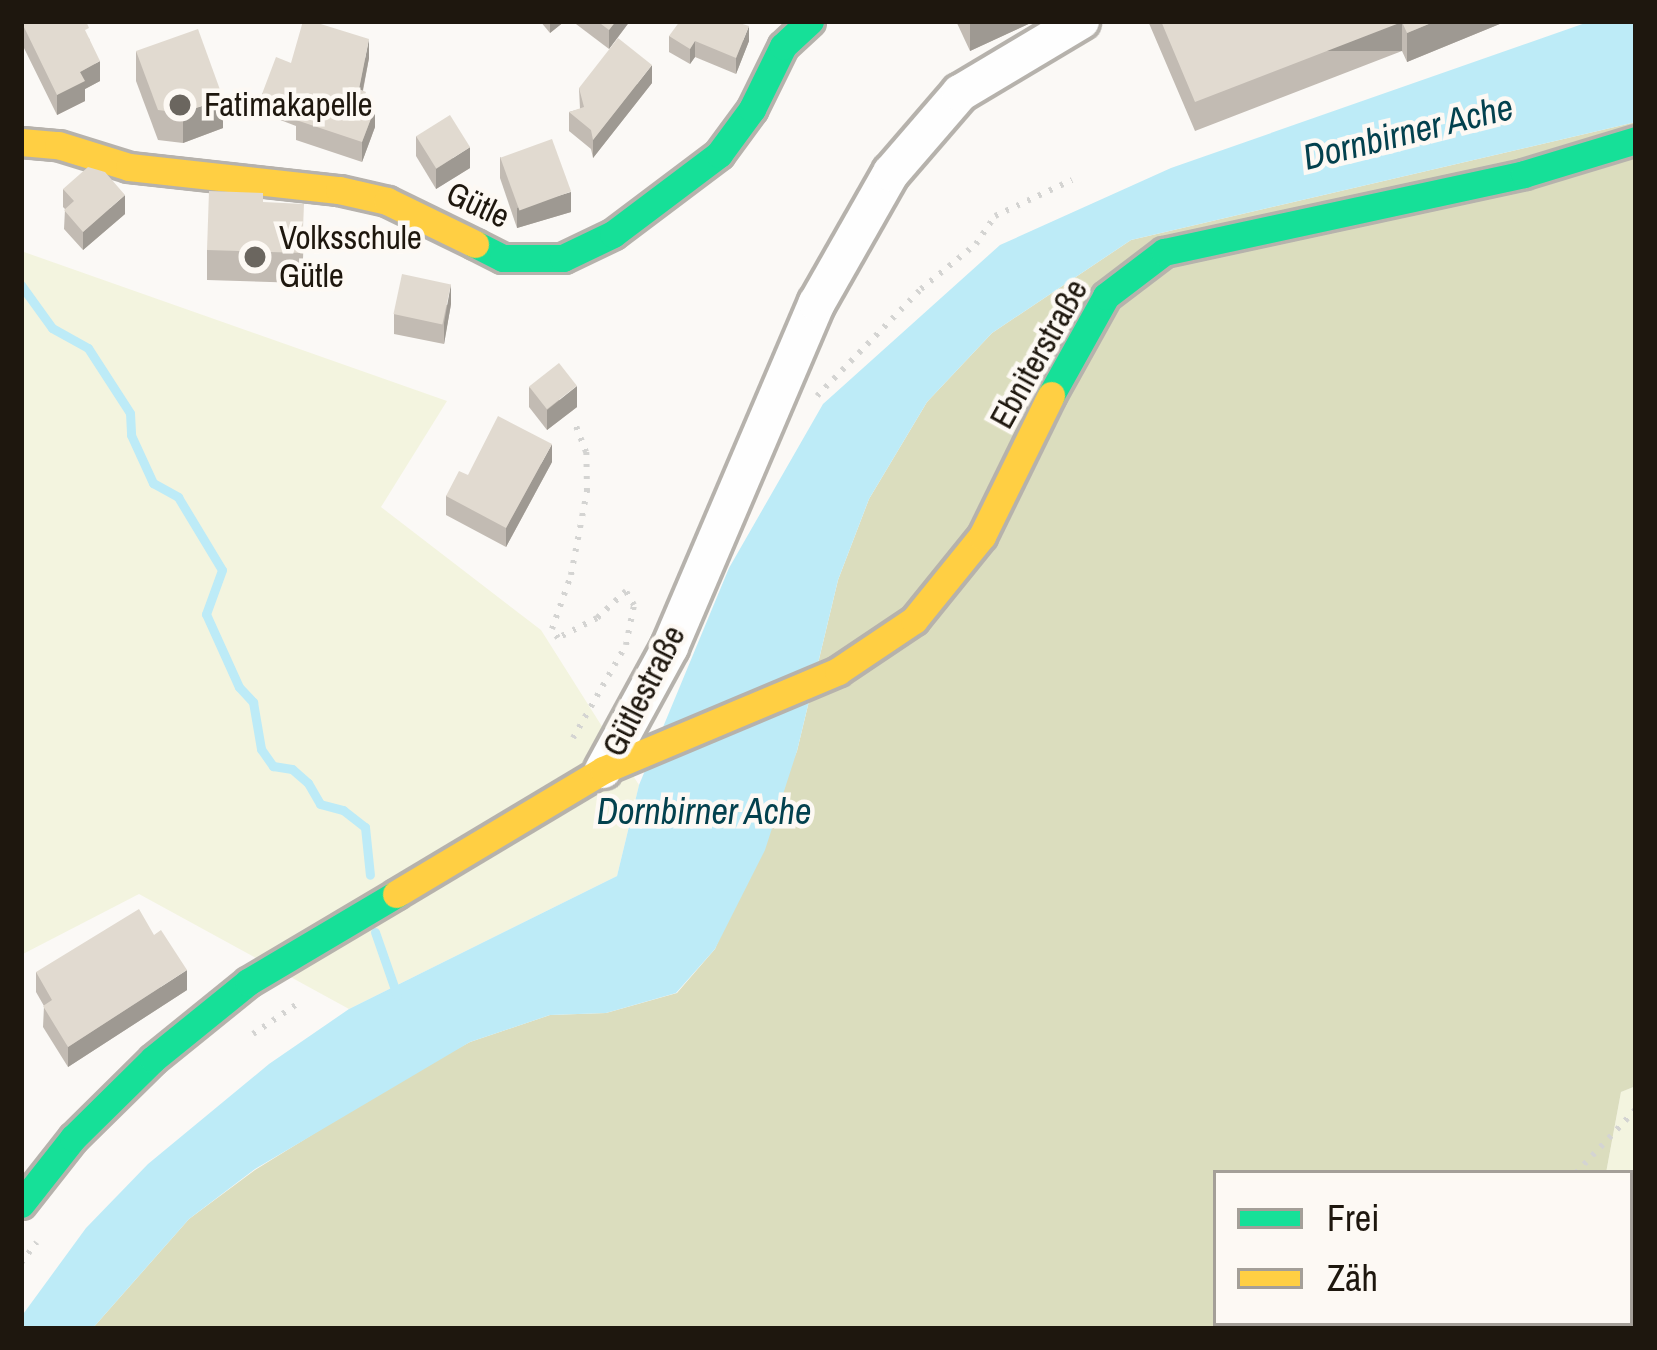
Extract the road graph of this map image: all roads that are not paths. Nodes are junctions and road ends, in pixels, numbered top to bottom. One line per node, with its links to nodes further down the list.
1 (810, 21): 4 (street, Gütle)
2 (1081, 21): 5 (street, Gütlestraße)
3 (1636, 140): 5 (street, Ebniterstraße)
4 (21, 142)
5 (603, 770): 6 (street, Gütlestraße)
6 (21, 1204)

